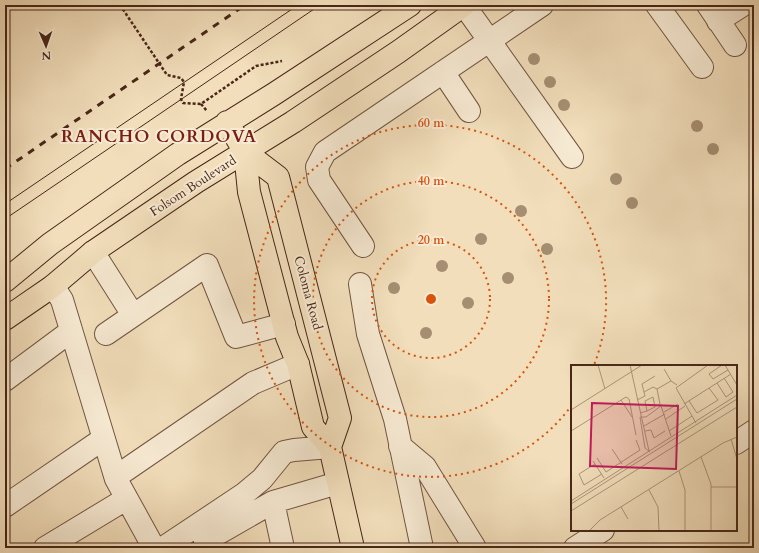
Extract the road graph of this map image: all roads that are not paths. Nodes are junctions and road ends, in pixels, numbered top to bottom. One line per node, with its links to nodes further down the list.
1 (410, 5): 12 (main road)
2 (464, 5): 7 (lane); 13 (main road, Folsom Boulevard)
3 (542, 5): 7 (lane)
4 (657, 5): 9 (lane)
5 (743, 5): 6 (lane)
6 (713, 13): 8 (lane)
7 (489, 40): 10 (lane); 14 (lane)
8 (735, 45)
9 (702, 67)
10 (443, 72): 11 (lane); 15 (lane)
11 (470, 111)
12 (227, 122): 13 (main road, Coloma Road); 17 (main road)
13 (245, 152): 16 (main road, Folsom Boulevard); 22 (main road, Coloma Road); 31 (main road, Coloma Road)
14 (572, 157)
15 (363, 246)
16 (93, 252): 19 (main road, Folsom Boulevard); 20 (lane)
17 (5, 281)
18 (360, 284): 30 (lane)
19 (54, 286): 21 (main road, Folsom Boulevard); 23 (lane)
20 (133, 315): 22 (lane); 24 (lane)
21 (5, 319)
22 (284, 324): 25 (main road, Coloma Road)
23 (71, 332): 26 (lane); 28 (lane)
24 (106, 334)
25 (298, 364): 31 (main road, Coloma Road); 32 (lane)
26 (5, 380)
27 (754, 431): 29 (lane)
28 (103, 439): 32 (lane); 36 (lane)
29 (737, 442)
30 (400, 446): 44 (lane); 45 (lane)
31 (330, 447): 33 (main road, Coloma Road); 41 (lane)
32 (116, 479): 34 (lane)
33 (338, 483): 35 (lane); 43 (main road, Coloma Road)
34 (126, 499): 39 (lane); 40 (lane)
35 (273, 502): 38 (lane); 42 (lane)
36 (5, 506)
37 (601, 531): 46 (lane)
38 (202, 546)
39 (45, 548)
40 (154, 548)
41 (163, 548)
42 (282, 548)
43 (353, 548)
44 (422, 548)
45 (475, 548)
46 (575, 548)

